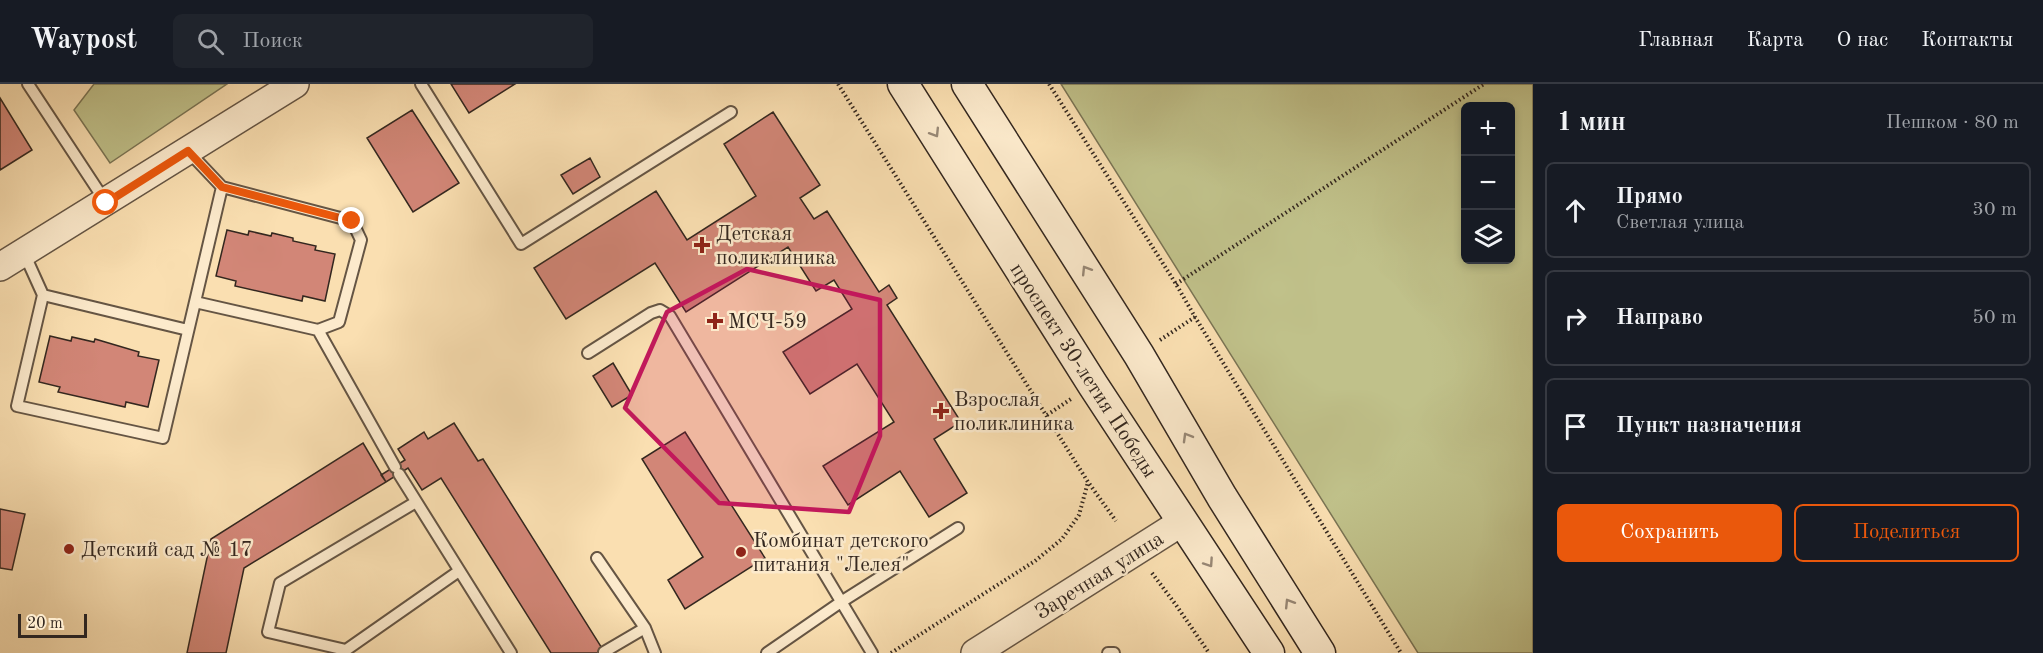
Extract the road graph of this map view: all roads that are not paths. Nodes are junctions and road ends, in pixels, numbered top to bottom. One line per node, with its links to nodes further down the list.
1 (28, 84): 9 (lane)
2 (295, 84): 7 (street)
3 (421, 84): 6 (lane)
4 (903, 84): 19 (main road, проспект 30-летия Победы, one-way to 19)
5 (967, 84): 17 (main road, one-way to 5)
6 (731, 112)
7 (188, 151): 8 (lane); 9 (street)
8 (222, 187): 13 (lane); 15 (lane)
9 (106, 203): 10 (street)
10 (24, 252): 11 (street); 12 (lane)
11 (0, 267)
12 (43, 295): 14 (lane); 14 (lane)
13 (195, 302): 14 (lane); 15 (lane)
14 (188, 330)
15 (318, 330): 18 (lane)
16 (588, 353): 23 (lane)
17 (1222, 497): 19 (main road, Заречная улица); 34 (main road, one-way to 17)
18 (416, 502): 22 (lane); 22 (lane)
19 (1182, 522): 25 (street, Заречная улица); 33 (main road, проспект 30-летия Победы, one-way to 33)
20 (958, 528): 23 (lane)
21 (597, 558): 24 (lane)
22 (459, 571): 27 (lane)
23 (841, 602): 29 (lane); 30 (lane)
24 (645, 628): 26 (lane); 28 (lane)
25 (983, 651)
26 (604, 652)
27 (511, 653)
28 (655, 653)
29 (767, 653)
30 (872, 653)
31 (1108, 653): 32 (lane)
32 (1114, 653)
33 (1269, 653)
34 (1320, 653)

